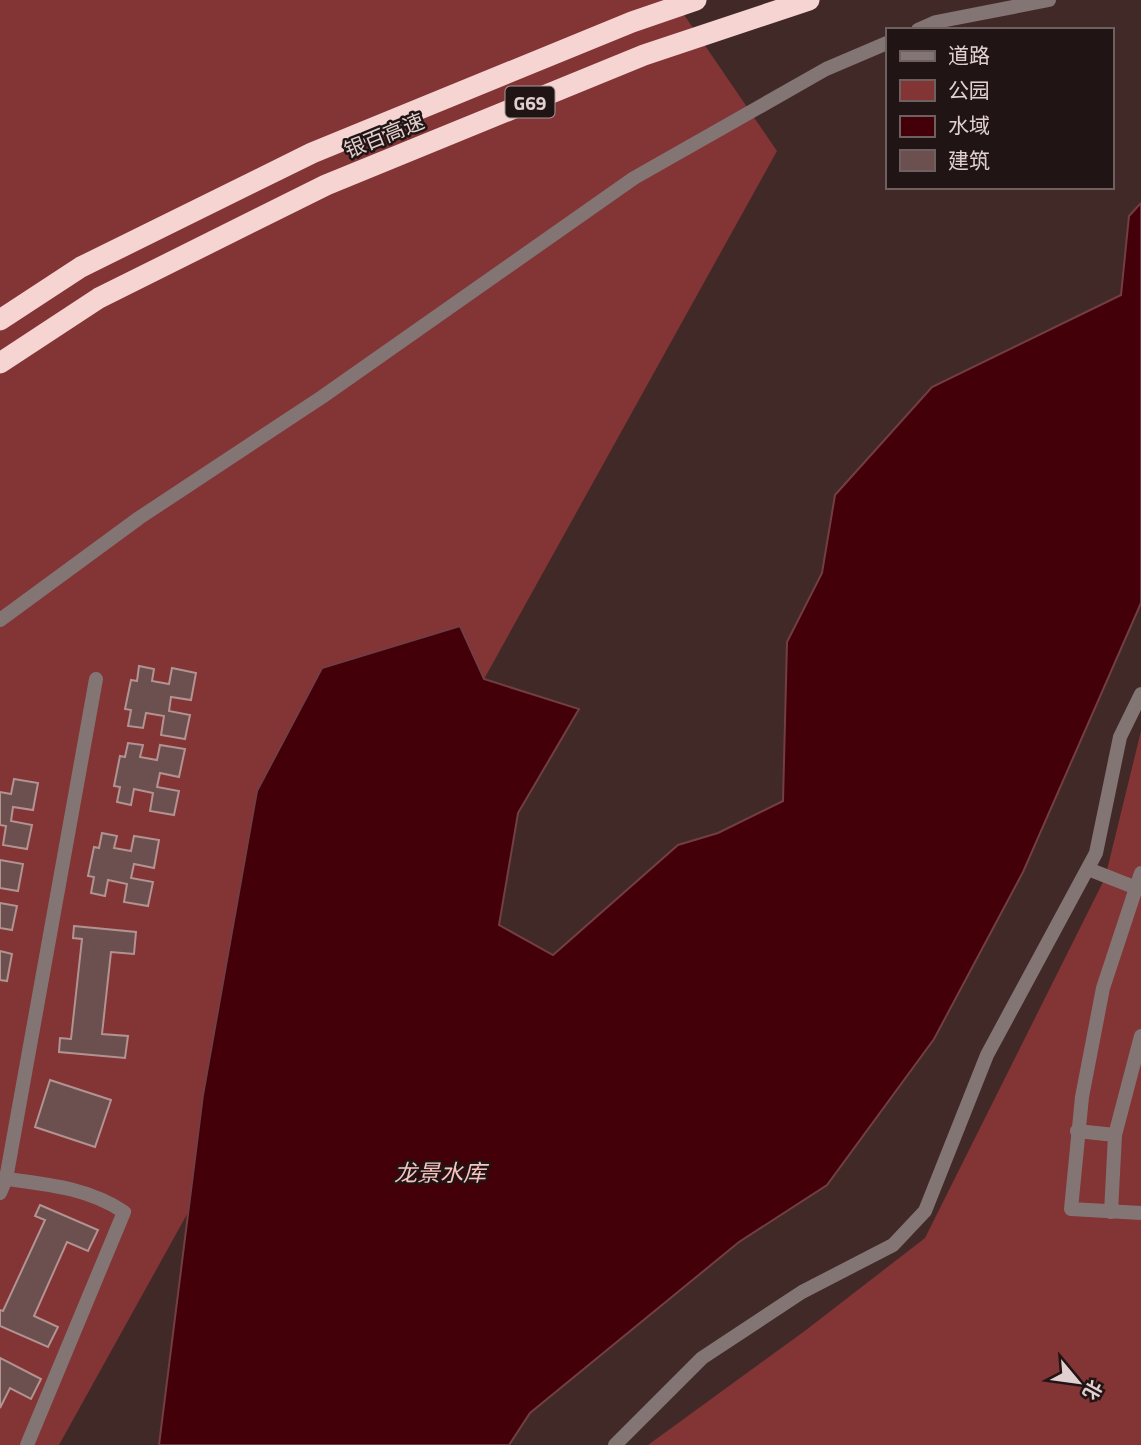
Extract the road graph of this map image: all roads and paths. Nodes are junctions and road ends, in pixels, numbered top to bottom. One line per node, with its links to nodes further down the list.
1 (696, 0): 6 (highway, 银百高速 / G69)
2 (809, 0): 7 (highway, 银百高速 / G69)
3 (1049, 0): 4 (street)
4 (922, 28)
5 (886, 43): 8 (street)
6 (0, 320)
7 (0, 363)
8 (0, 620)
9 (96, 679): 17 (street)
10 (1141, 694): 11 (street)
11 (1088, 869): 13 (street); 22 (street)
12 (1141, 873): 13 (street)
13 (1135, 887): 15 (street)
14 (1141, 1036): 16 (street)
15 (1077, 1131): 16 (street); 19 (street)
16 (1115, 1135): 19 (street)
17 (3, 1178): 18 (street); 21 (street)
18 (0, 1193)
19 (1111, 1212): 20 (street)
20 (1141, 1213)
21 (27, 1445)
22 (615, 1445)

